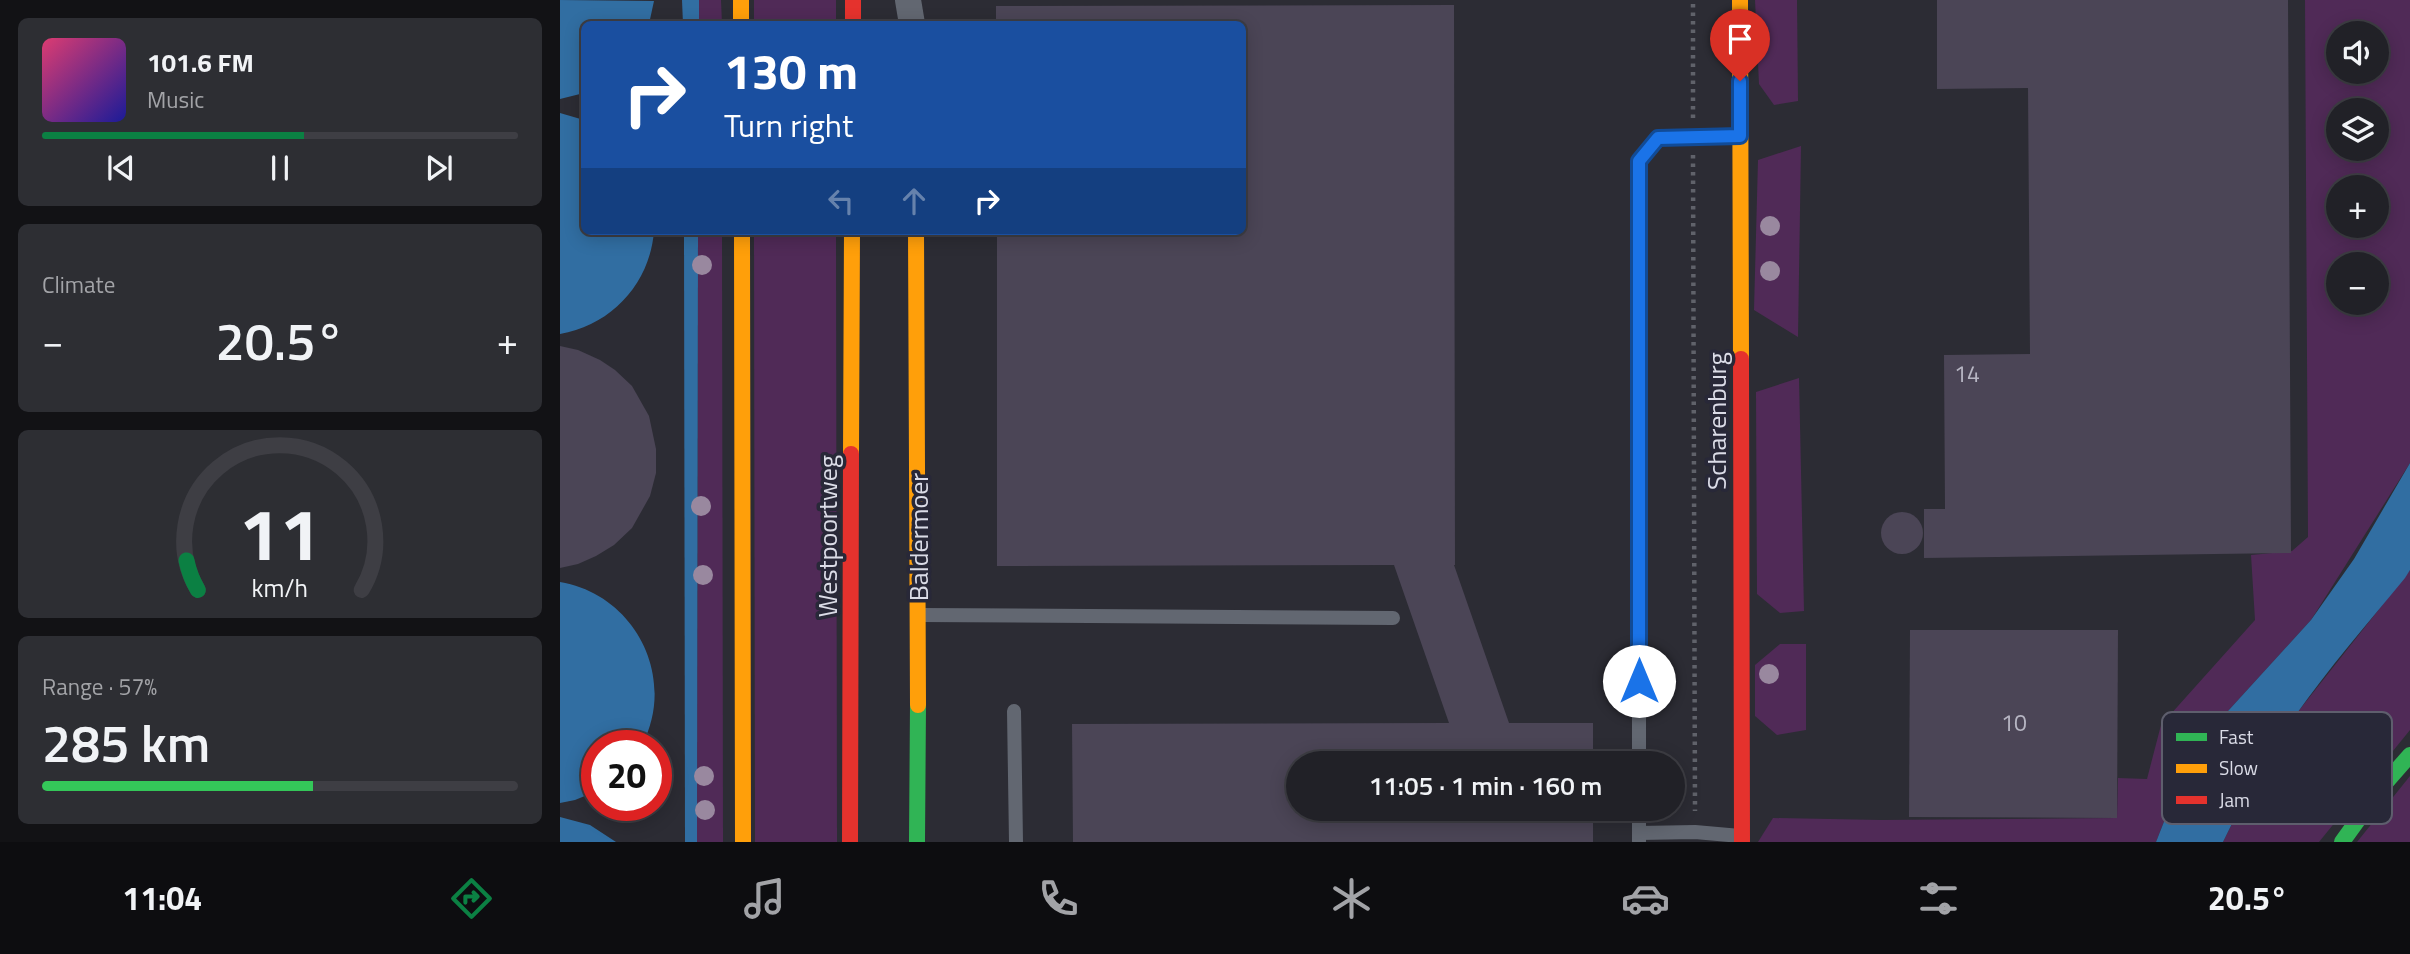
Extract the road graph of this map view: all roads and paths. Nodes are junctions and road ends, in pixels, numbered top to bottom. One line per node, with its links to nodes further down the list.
1 (741, 0): 6 (main road)
2 (853, 0): 7 (main road)
3 (908, 0): 8 (street)
4 (1693, 0): 9 (path)
5 (1740, 0): 10 (main road, Scharenburg)
6 (741, 21)
7 (852, 21)
8 (912, 21)
9 (1693, 136): 10 (lane); 17 (lane); 21 (path)
10 (1740, 136): 23 (main road, Scharenburg)
11 (742, 235): 24 (main road)
12 (852, 235): 25 (main road, Westpoortweg)
13 (916, 235): 14 (main road, Baldermoer)
14 (919, 615): 15 (lane); 26 (main road, Baldermoer)
15 (1393, 618)
16 (1014, 710): 27 (lane)
17 (1639, 751)
18 (2410, 755): 19 (main road)
19 (2392, 775)
20 (2355, 824): 28 (main road)
21 (1695, 832): 22 (lane); 23 (lane)
22 (1639, 838)
23 (1742, 839)
24 (743, 842)
25 (850, 842)
26 (917, 842)
27 (1016, 842)
28 (2342, 842)

